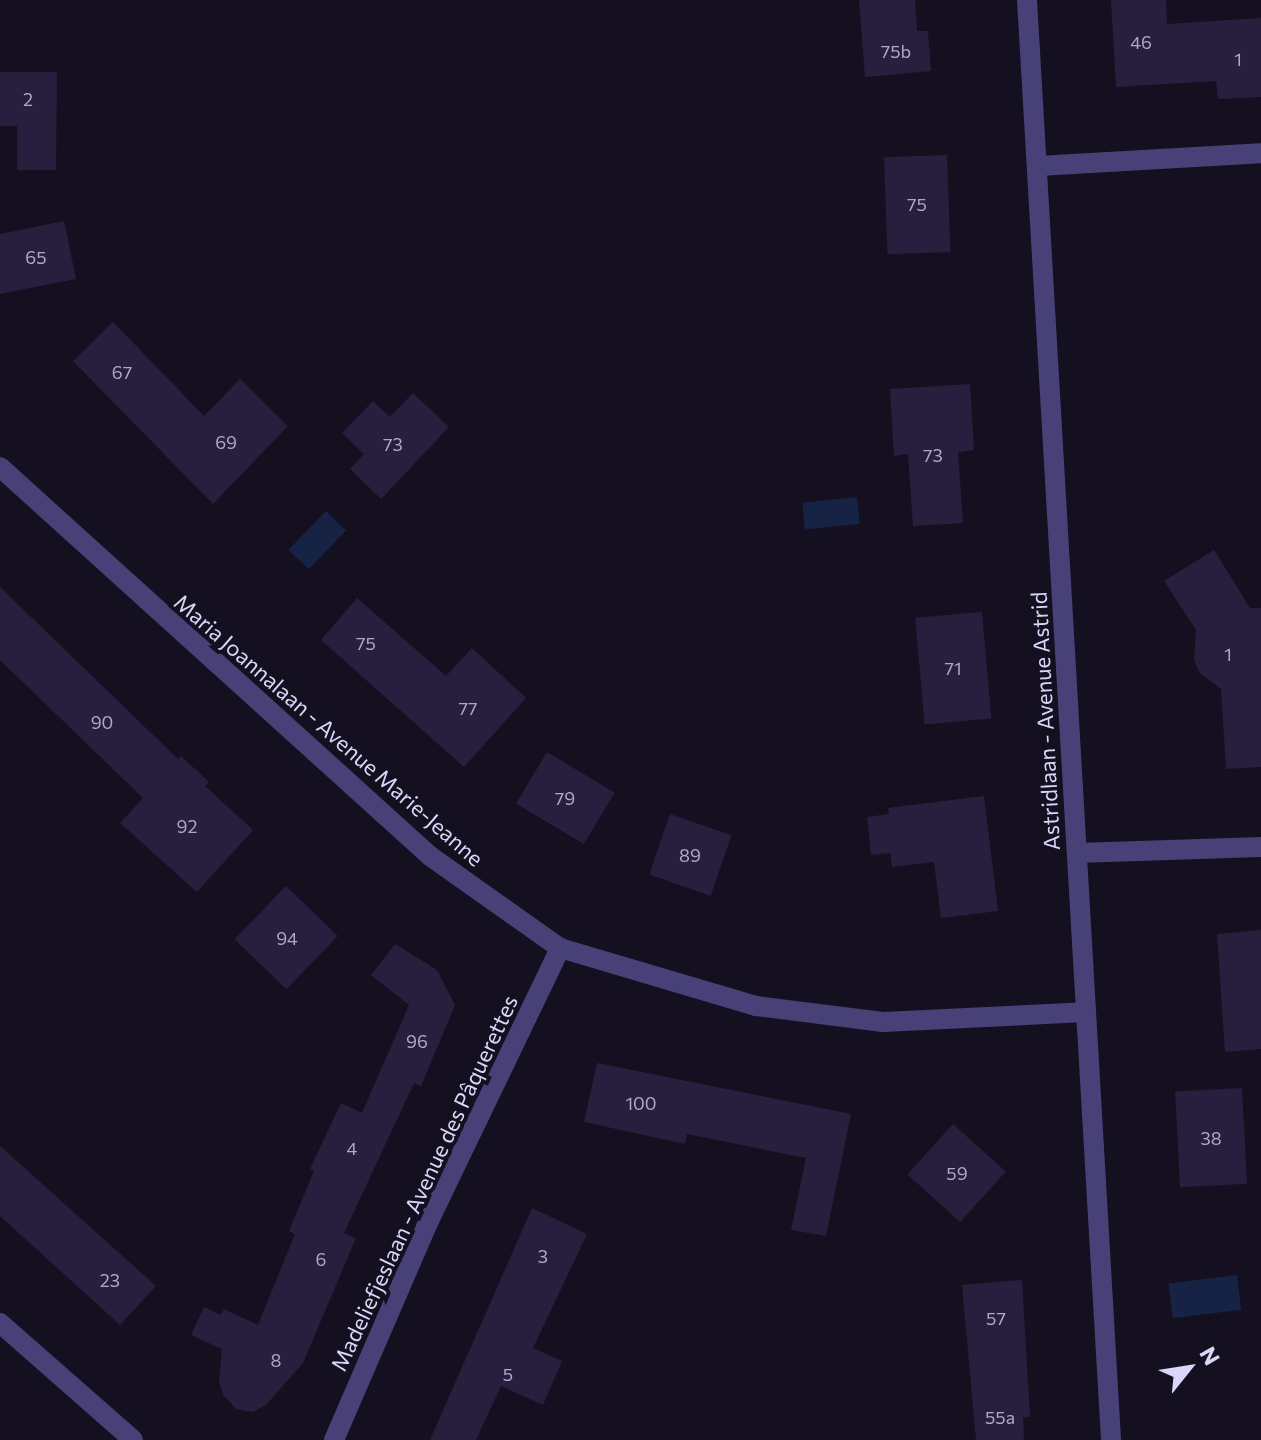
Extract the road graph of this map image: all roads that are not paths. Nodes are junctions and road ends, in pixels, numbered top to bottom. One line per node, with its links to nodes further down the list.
1 (1027, 0): 3 (street, Astridlaan - Avenue Astrid)
2 (1261, 153): 3 (street)
3 (1038, 166): 6 (street, Astridlaan - Avenue Astrid)
4 (0, 467): 7 (street, Maria Joannalaan - Avenue Marie-Jeanne)
5 (1261, 847): 6 (street)
6 (1077, 853): 8 (street, Astridlaan - Avenue Astrid)
7 (560, 948): 8 (street, Maria Joannalaan - Avenue Marie-Jeanne); 11 (street, Madeliefjeslaan - Avenue des Pâquerettes)
8 (1085, 1012): 12 (street, Astridlaan - Avenue Astrid)
9 (0, 1323): 10 (street)
10 (133, 1440)
11 (334, 1440)
12 (1111, 1440)

